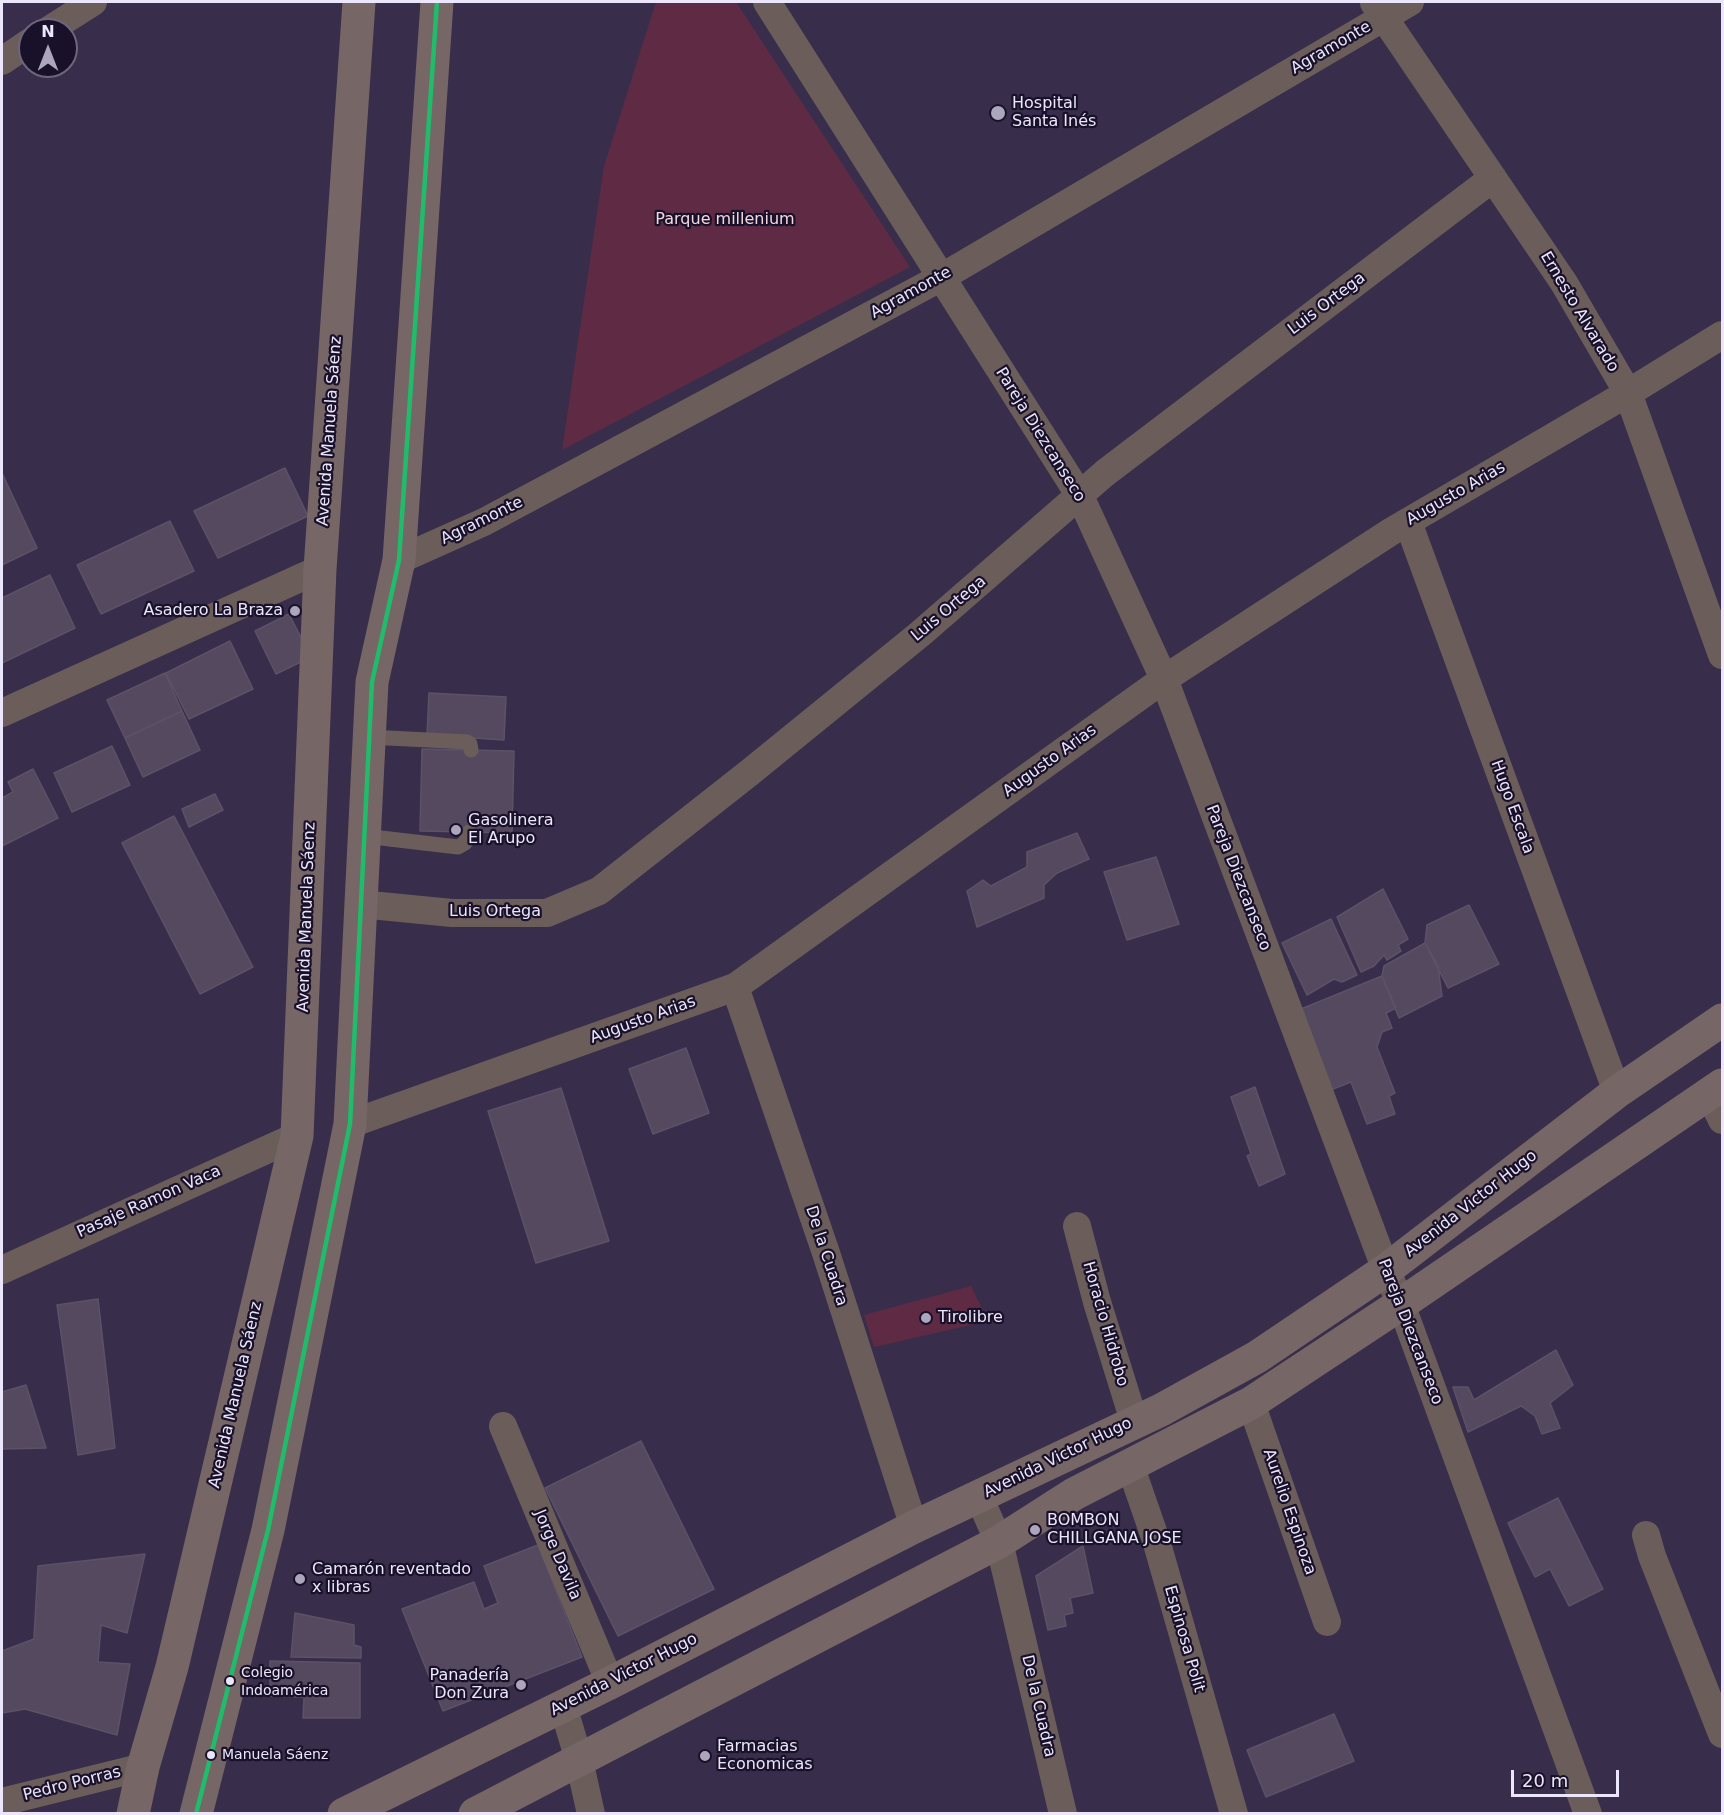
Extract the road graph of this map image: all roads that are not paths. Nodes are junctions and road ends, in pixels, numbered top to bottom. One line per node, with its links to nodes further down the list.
1 (93, 2): 7 (street)
2 (359, 2): 17 (main road, Avenida Manuela Sáenz)
3 (436, 2): 16 (main road)
4 (767, 2): 11 (street, Pareja Diezcanseco)
5 (1410, 2): 6 (street, Agramonte)
6 (1378, 10): 10 (street, Ernesto Alvarado); 11 (street, Agramonte)
7 (68, 18)
8 (18, 50): 9 (street)
9 (2, 61)
10 (1493, 178): 13 (street, Ernesto Alvarado); 14 (street, Luis Ortega)
11 (942, 277): 14 (street, Pareja Diezcanseco); 16 (street, Agramonte)
12 (1722, 335): 13 (street, Augusto Arias)
13 (1628, 393): 15 (street, Augusto Arias); 18 (street, Ernesto Alvarado)
14 (1080, 496): 19 (street, Pareja Diezcanseco); 25 (street, Luis Ortega)
15 (1408, 522): 19 (street, Augusto Arias); 28 (street, Hugo Escala)
16 (399, 560): 21 (main road)
17 (320, 569): 20 (street); 31 (main road, Avenida Manuela Sáenz)
18 (1722, 655)
19 (1164, 679): 26 (street, Augusto Arias); 34 (street, Pareja Diezcanseco)
20 (2, 713)
21 (369, 737): 22 (lane); 24 (main road)
22 (471, 750)
23 (469, 832): 24 (lane)
24 (364, 836): 25 (main road)
25 (360, 904): 30 (main road)
26 (735, 987): 30 (street, Augusto Arias); 41 (street, De la Cuadra)
27 (1722, 1020): 28 (main road, Avenida Victor Hugo)
28 (1617, 1092): 34 (main road, Avenida Victor Hugo)
29 (1718, 1100): 35 (main road)
30 (350, 1124): 52 (main road)
31 (297, 1136): 33 (street, Pasaje Ramon Vaca); 49 (main road, Avenida Manuela Sáenz)
32 (1077, 1226): 37 (street, Horacio Hidrobo)
33 (2, 1270)
34 (1386, 1270): 35 (street, Pareja Diezcanseco); 37 (main road, Avenida Victor Hugo)
35 (1401, 1304): 36 (main road); 58 (street, Pareja Diezcanseco)
36 (1251, 1402): 39 (main road); 44 (street, Aurelio Espinoza)
37 (1134, 1421): 40 (main road, Avenida Victor Hugo)
38 (503, 1426): 45 (street, Jorge Davila)
39 (1130, 1466): 43 (main road); 57 (street, Espinosa Polit)
40 (979, 1497): 41 (main road, Avenida Victor Hugo); 43 (street, De la Cuadra)
41 (914, 1527): 45 (main road, Avenida Victor Hugo)
42 (1646, 1535): 47 (street)
43 (999, 1542): 48 (main road); 56 (street, De la Cuadra)
44 (1326, 1622)
45 (610, 1683): 46 (main road, Avenida Victor Hugo)
46 (563, 1706): 48 (street); 53 (main road, Avenida Victor Hugo)
47 (1722, 1734)
48 (579, 1760): 54 (main road); 55 (street)
49 (143, 1767): 50 (street, Pedro Porras); 51 (main road, Avenida Manuela Sáenz)
50 (2, 1802)
51 (133, 1814)
52 (196, 1814)
53 (344, 1814)
54 (475, 1814)
55 (591, 1814)
56 (1063, 1814)
57 (1234, 1814)
58 (1588, 1814)

